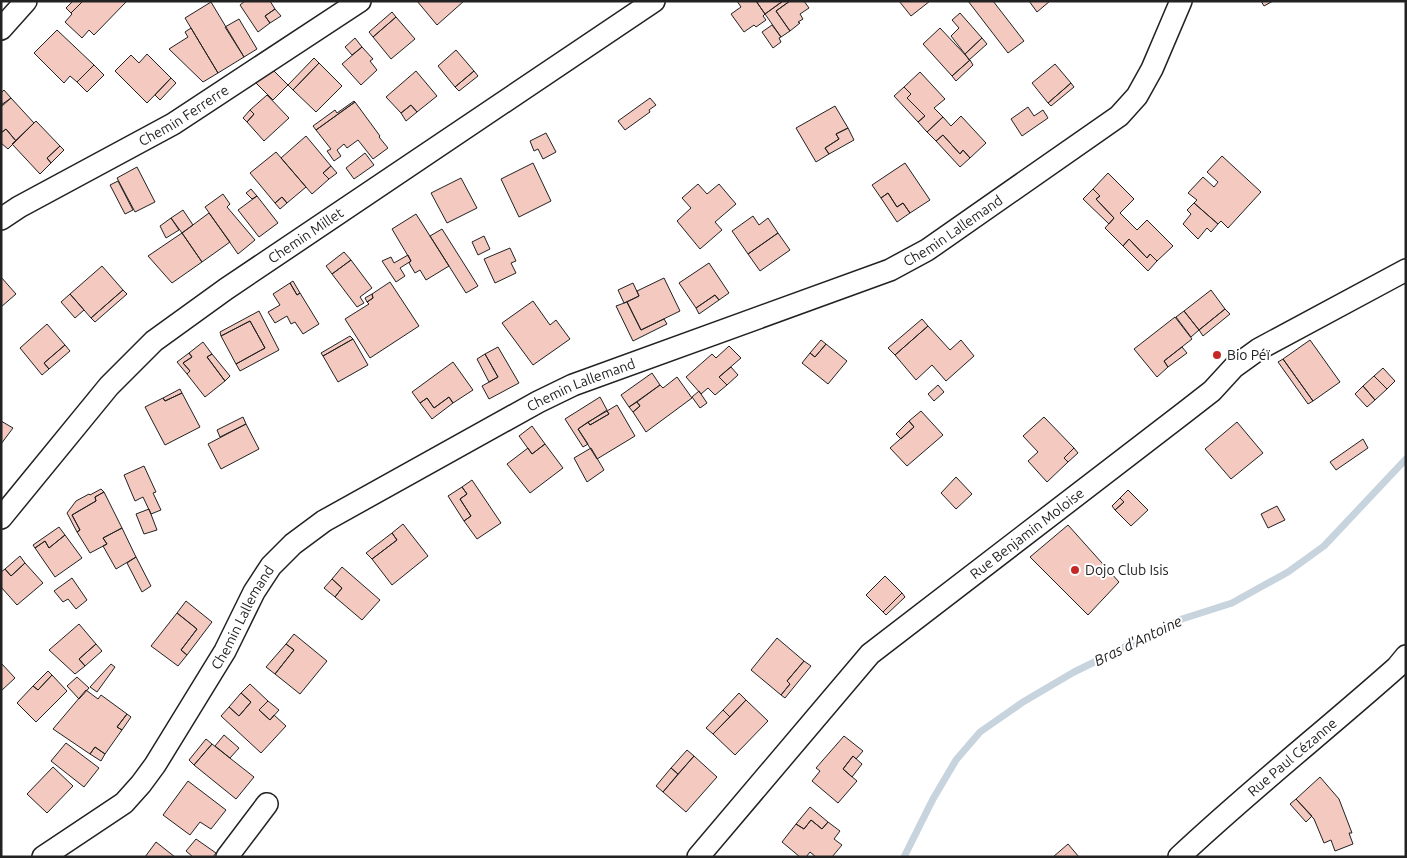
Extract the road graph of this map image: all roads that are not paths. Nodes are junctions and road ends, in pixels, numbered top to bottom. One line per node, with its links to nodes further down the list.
1 (26, 1): 5 (street)
2 (360, 1): 6 (street, Chemin Ferrerre)
3 (654, 1): 8 (street, Chemin Millet)
4 (1181, 1): 11 (street, Chemin Lallemand)
5 (1, 29)
6 (1, 219)
7 (1406, 270): 13 (street, Rue Benjamin Moloise)
8 (1, 518)
9 (1406, 656): 14 (street, Rue Paul Cézanne)
10 (267, 804): 12 (street)
11 (43, 857)
12 (227, 857)
13 (698, 857)
14 (1179, 857)

